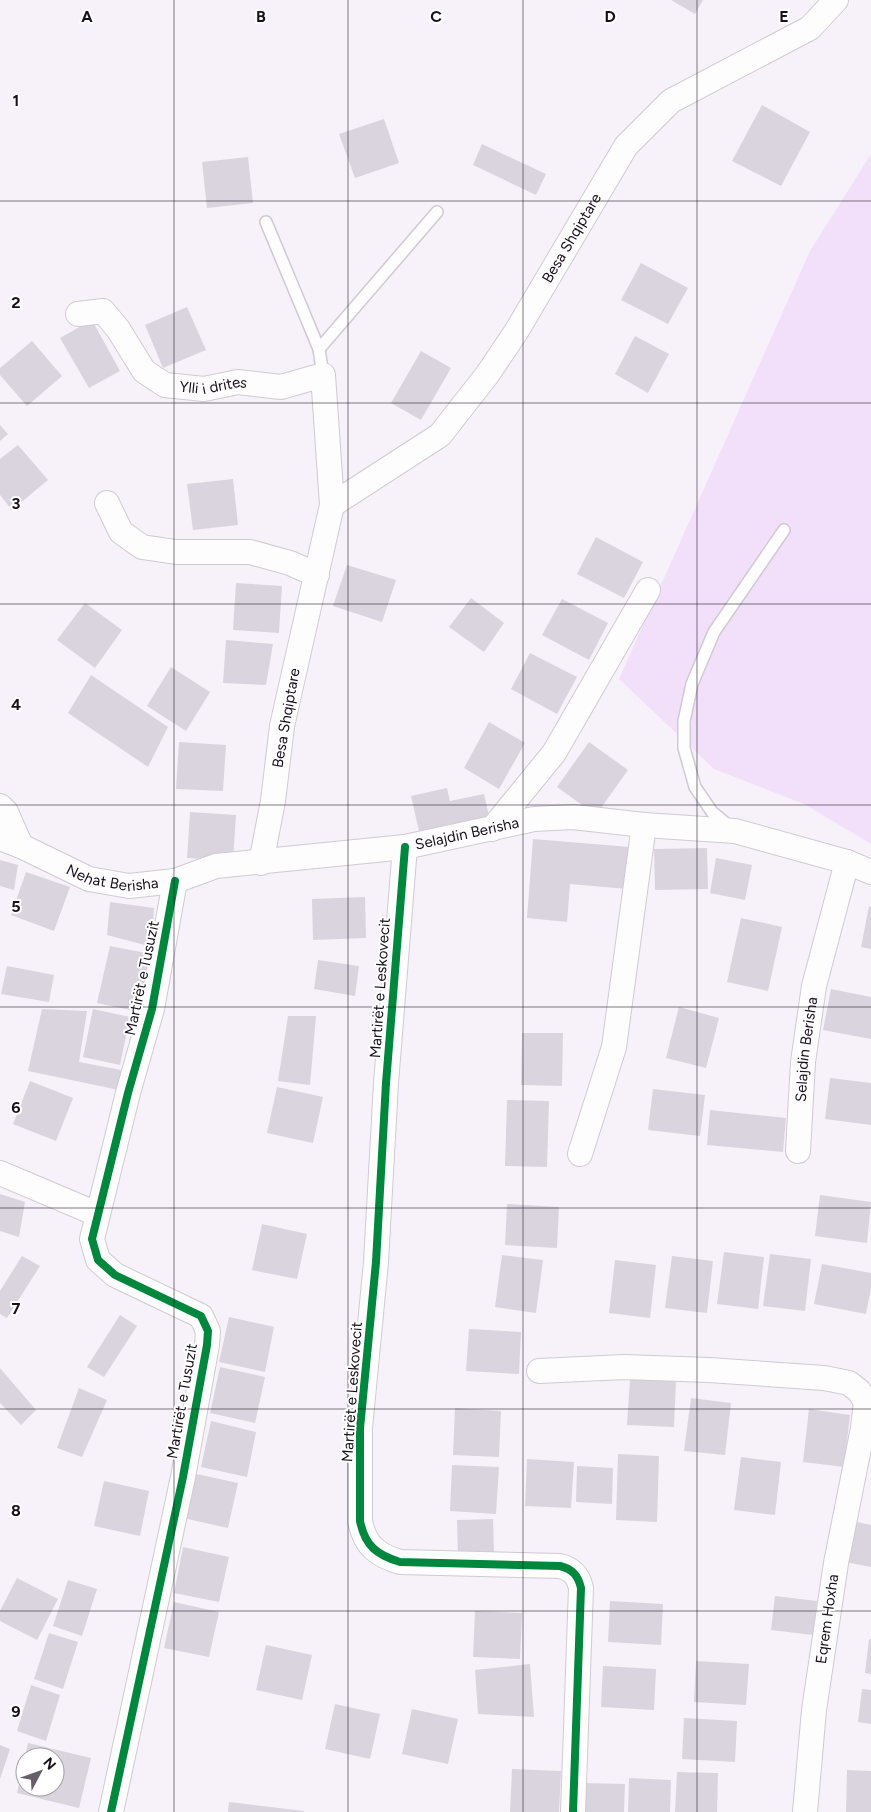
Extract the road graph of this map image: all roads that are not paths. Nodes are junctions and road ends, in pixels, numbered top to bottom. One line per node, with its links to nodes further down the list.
1 (836, 0): 8 (street, Besa Shqiptare)
2 (438, 212): 5 (lane)
3 (266, 222): 5 (lane, Besa Shqiptare)
4 (78, 314): 6 (street, Ylli i drites)
5 (319, 349): 6 (lane, Besa Shqiptare)
6 (323, 375): 8 (street, Besa Shqiptare)
7 (107, 503): 10 (street)
8 (332, 505): 10 (street, Besa Shqiptare)
9 (784, 530): 15 (lane)
10 (317, 575): 19 (street, Besa Shqiptare)
11 (648, 590): 14 (street)
12 (0, 806): 16 (street)
13 (644, 825): 14 (street, Selajdin Berisha); 15 (street, Selajdin Berisha); 23 (street)
14 (492, 829): 17 (street, Selajdin Berisha)
15 (735, 831): 18 (street, Selajdin Berisha)
16 (11, 842): 21 (street, Nehat Berisha)
17 (405, 847): 19 (street, Selajdin Berisha); 29 (street, Martirët e Leskovecit)
18 (847, 862): 20 (street, Selajdin Berisha); 22 (street, Selajdin Berisha)
19 (261, 863): 21 (street, Nehat Berisha)
20 (871, 872)
21 (175, 881): 25 (street, Martirët e Tusuzit)
22 (798, 1151)
23 (580, 1154)
24 (0, 1173): 25 (street)
25 (97, 1214): 28 (street, Martirët e Tusuzit)
26 (539, 1371): 27 (street, Eqrem Hoxha)
27 (867, 1428): 30 (street, Eqrem Hoxha)
28 (111, 1812)
29 (573, 1812)
30 (805, 1812)

